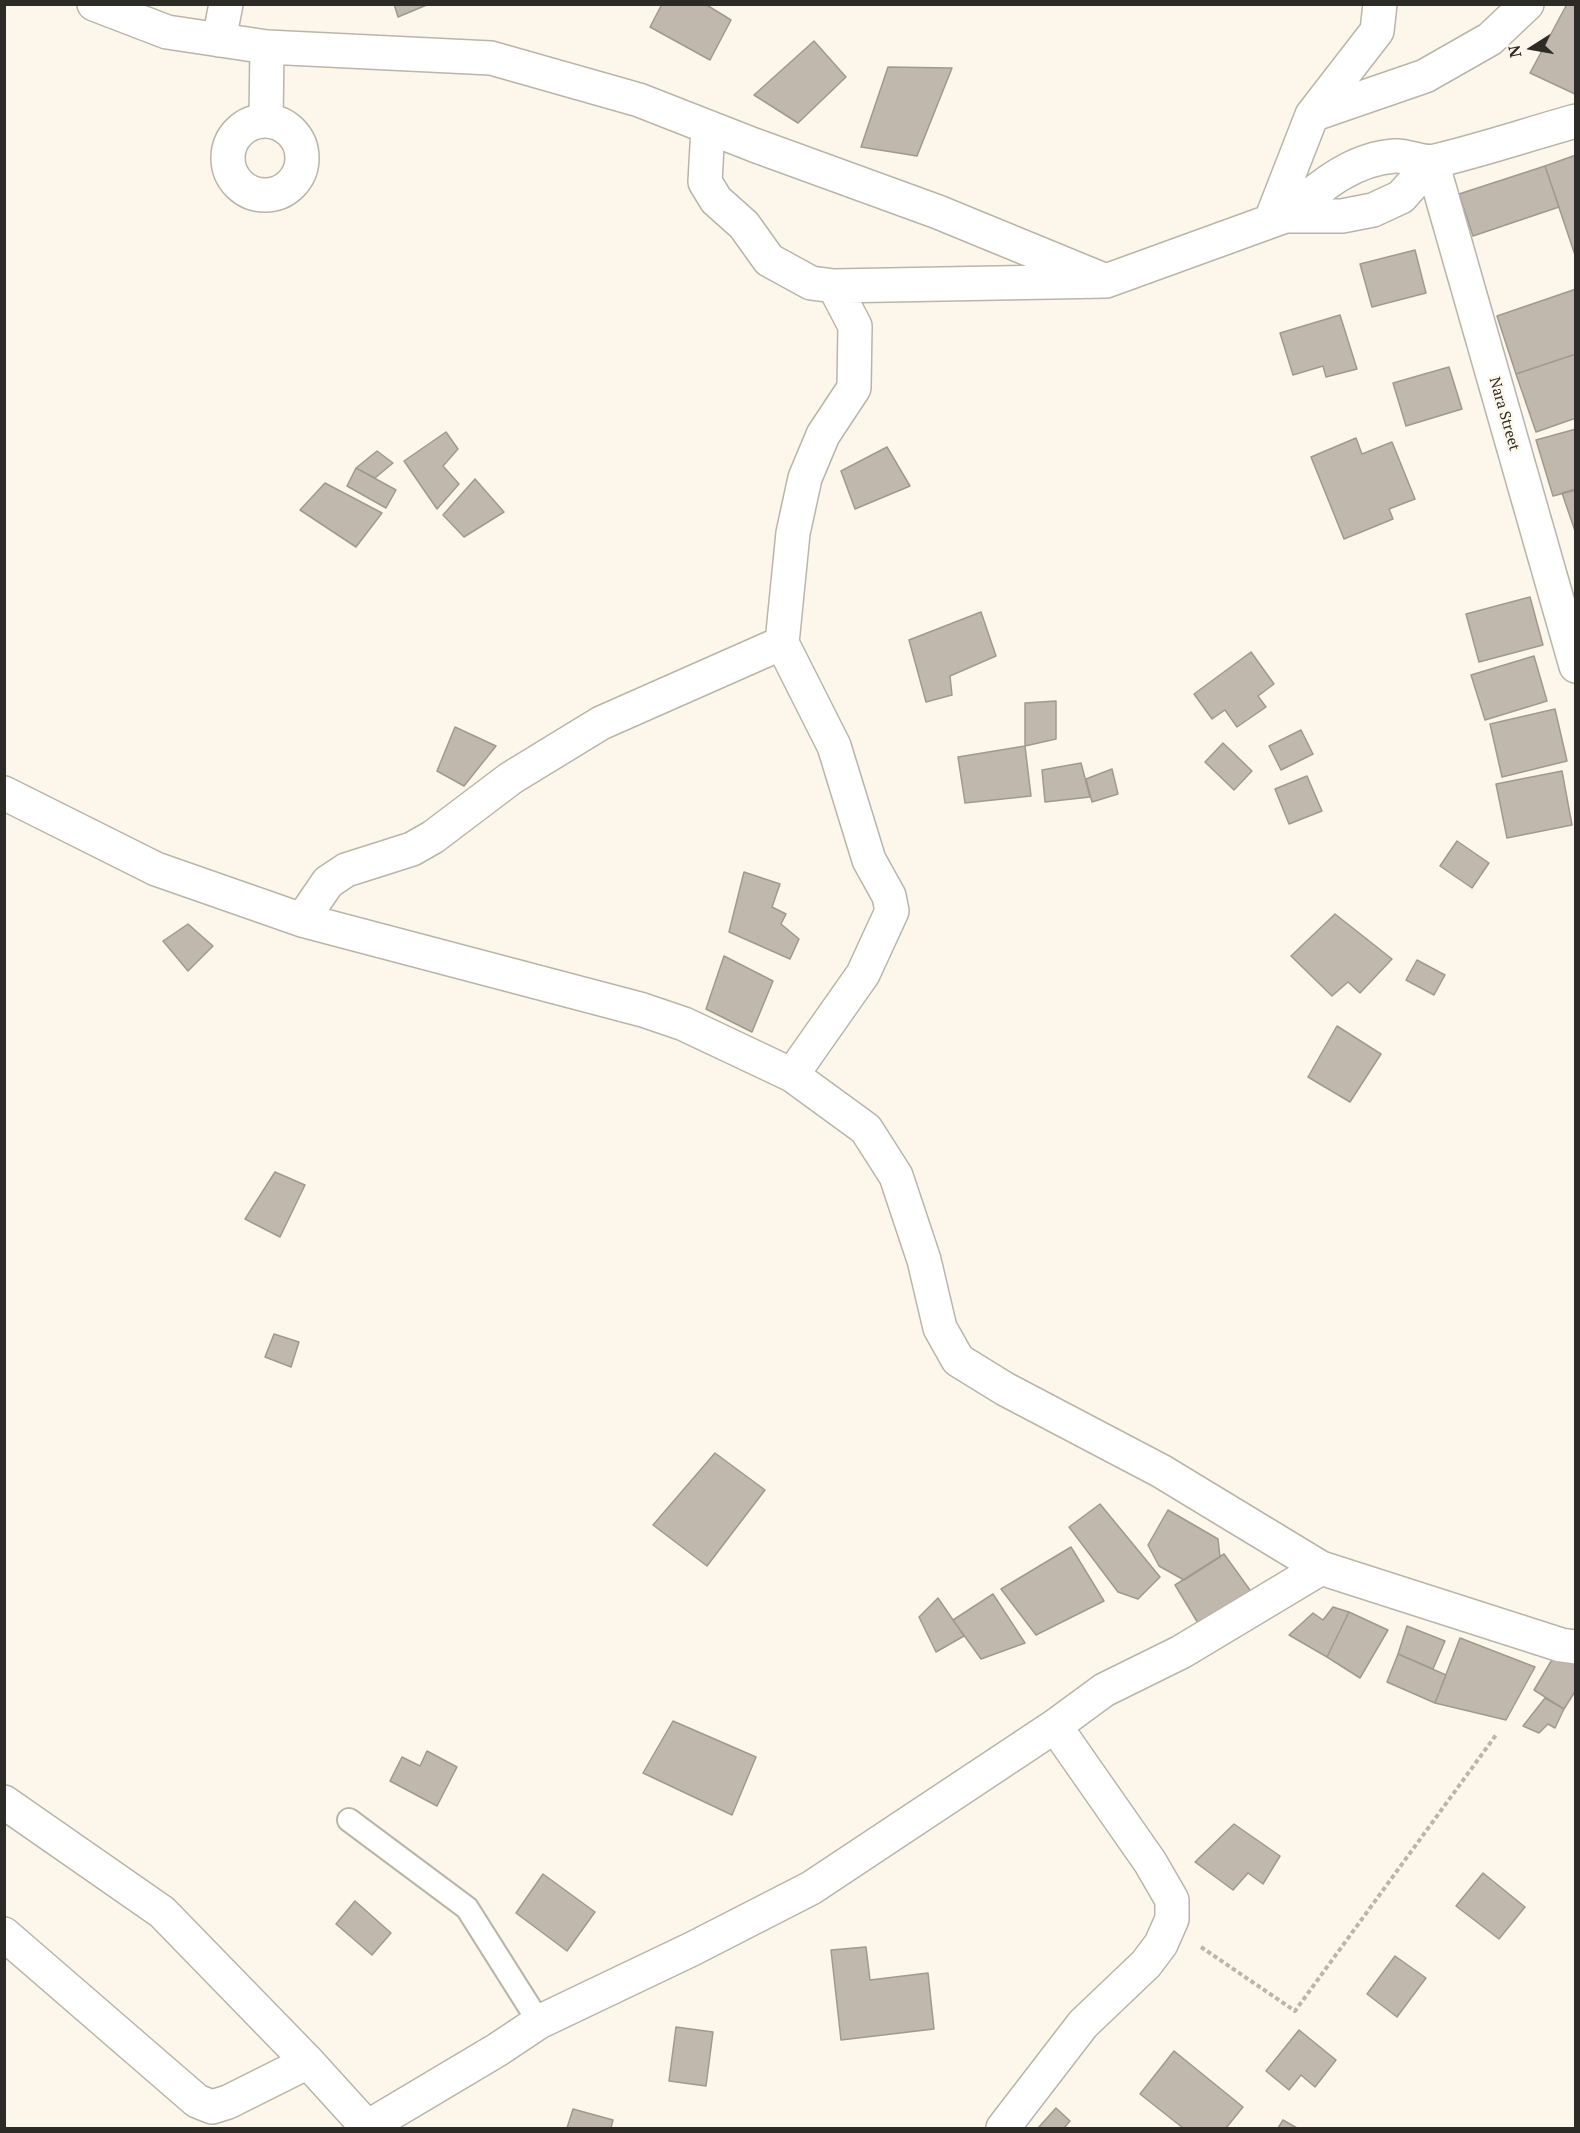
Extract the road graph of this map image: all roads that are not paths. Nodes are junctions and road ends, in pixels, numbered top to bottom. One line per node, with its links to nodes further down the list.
1 (94, 4): 6 (street)
2 (148, 4): 6 (street)
3 (226, 4): 7 (street)
4 (1380, 4): 9 (street)
5 (1527, 4): 9 (street)
6 (167, 32): 7 (street)
7 (219, 40): 8 (street)
8 (267, 47): 10 (street); 12 (street)
9 (1312, 115): 14 (street)
10 (266, 121)
11 (1575, 121): 13 (street)
12 (708, 127): 15 (street); 16 (street)
13 (1432, 162): 14 (street); 14 (street); 18 (street, Nara Street)
14 (1278, 218): 15 (street)
15 (1106, 281): 16 (street)
16 (834, 286): 17 (street)
17 (782, 643): 20 (street); 21 (street)
18 (1575, 666)
19 (4, 793): 20 (street)
20 (302, 920): 21 (street)
21 (792, 1075): 22 (street)
22 (1321, 1568): 23 (street); 24 (street)
23 (1575, 1647)
24 (1055, 1726): 28 (street); 31 (street)
25 (4, 1802): 29 (street)
26 (349, 1820): 28 (lane)
27 (4, 1934): 29 (street)
28 (539, 2022): 30 (street)
29 (308, 2062): 30 (street)
30 (367, 2128)
31 (1002, 2128)

